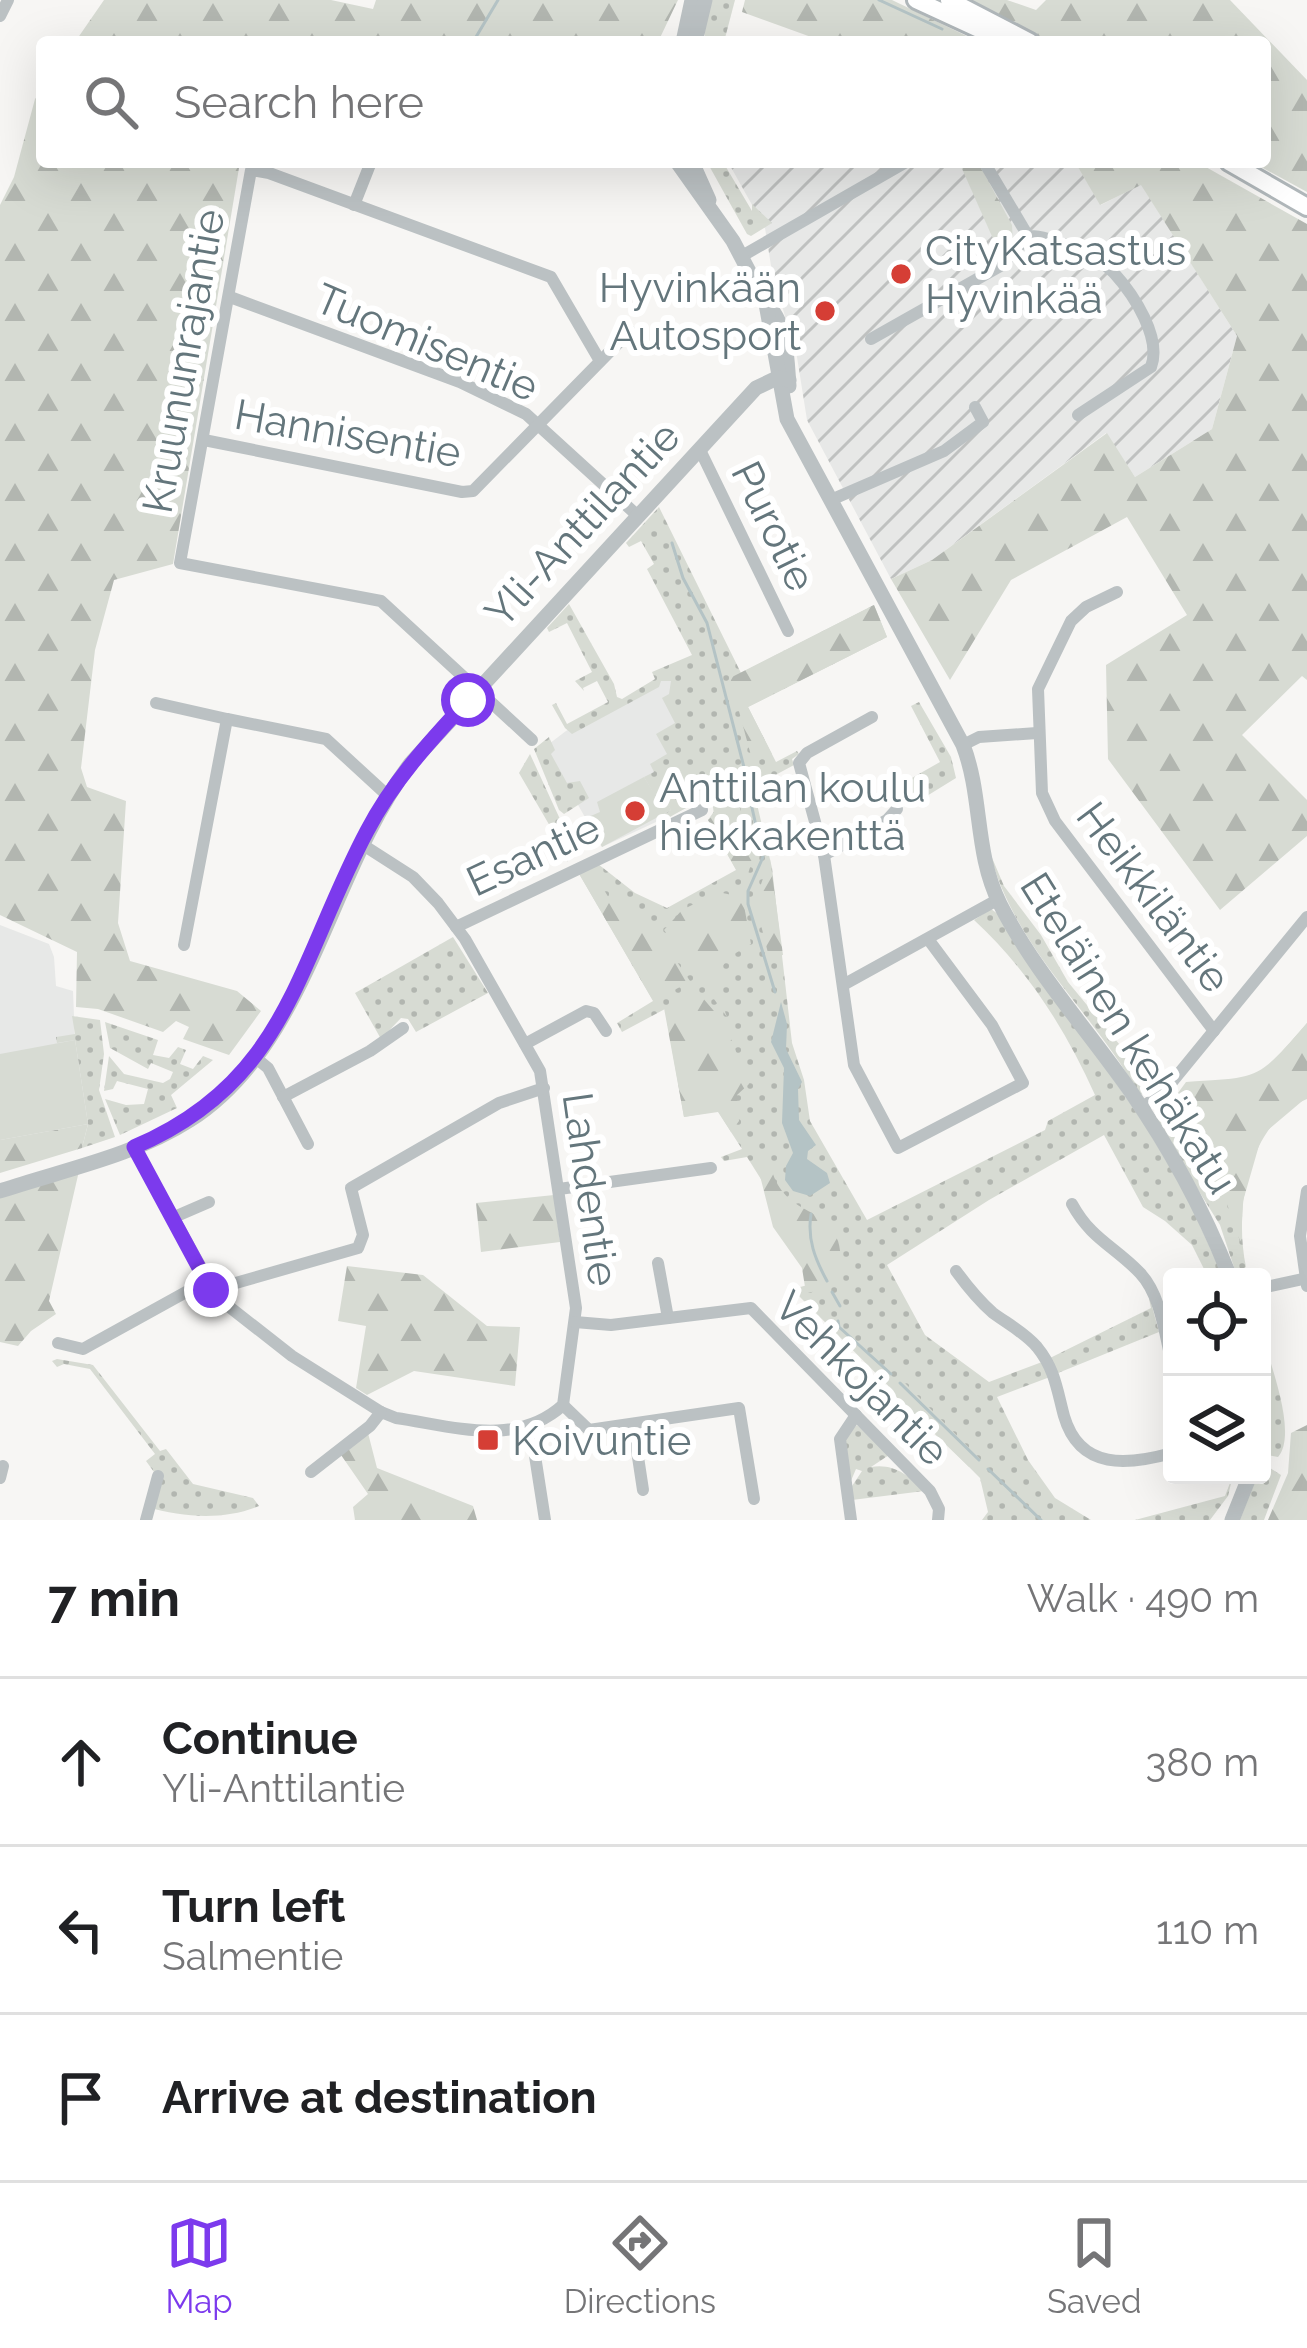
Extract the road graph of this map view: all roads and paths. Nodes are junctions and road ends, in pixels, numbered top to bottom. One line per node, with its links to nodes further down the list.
1 (8, 0): 6 (street)
2 (692, 0): 7 (street)
3 (705, 0): 8 (street)
4 (916, 0): 9 (main road)
5 (949, 0): 10 (main road)
6 (0, 16)
7 (684, 36)
8 (696, 36)
9 (994, 36)
10 (1018, 36)
11 (369, 168): 17 (street)
12 (680, 168): 19 (street, Eteläinen kehäkatu)
13 (695, 168): 19 (street, Eteläinen kehäkatu)
14 (895, 168): 21 (street)
15 (988, 168): 20 (street)
16 (1239, 168): 18 (main road)
17 (354, 205): 22 (street, Kruununrajantie); 25 (street)
18 (1307, 207)
19 (712, 208): 21 (street, Eteläinen kehäkatu)
20 (1028, 236): 24 (street); 28 (street)
21 (742, 256): 26 (street, Eteläinen kehäkatu)
22 (230, 298): 29 (street, Tuomisentie); 30 (street, Kruununrajantie)
23 (631, 331): 25 (street, Hannisentie)
24 (871, 339)
25 (600, 361): 29 (street, Hannisentie)
26 (781, 382): 31 (street, Yli-Anttilantie); 32 (street, Eteläinen kehäkatu)
27 (975, 406): 32 (street)
28 (1078, 416)
29 (539, 423): 30 (street, Hannisentie); 33 (street, Tuomisentie)
30 (204, 440): 36 (street, Kruununrajantie)
31 (700, 450): 33 (street, Yli-Anttilantie); 35 (street, Purotie)
32 (833, 500): 42 (street, Eteläinen kehäkatu)
33 (638, 516): 36 (street, Yli-Anttilantie)
34 (1117, 592): 40 (street, Heikkiläntie)
35 (788, 631)
36 (478, 689): 41 (street); 43 (street, Yli-Anttilantie)
37 (156, 704): 39 (street)
38 (872, 717): 47 (street)
39 (227, 719): 43 (street); 52 (street)
40 (1036, 734): 42 (street); 56 (street, Heikkiläntie)
41 (532, 740)
42 (963, 745): 48 (street, Eteläinen kehäkatu)
43 (387, 795): 46 (street, Yli-Anttilantie)
44 (897, 809): 47 (street)
45 (702, 810): 50 (street, Esantie)
46 (360, 843): 50 (street, Lahdentie); 58 (street, Yli-Anttilantie)
47 (824, 855): 53 (street)
48 (998, 900): 51 (street); 61 (street, Eteläinen kehäkatu)
49 (1307, 917): 56 (street)
50 (457, 927): 57 (street, Lahdentie)
51 (928, 939): 53 (street); 53 (street)
52 (184, 945)
53 (843, 985)
54 (403, 1028): 60 (street)
55 (606, 1031): 57 (street)
56 (1214, 1031): 61 (street)
57 (525, 1044): 59 (street, Lahdentie)
58 (256, 1058): 60 (street); 63 (street, Yli-Anttilantie)
59 (544, 1088): 65 (street, Lahdentie); 75 (street)
60 (283, 1097): 62 (street)
61 (1141, 1108): 72 (street, Eteläinen kehäkatu)
62 (308, 1144)
63 (134, 1147): 66 (street, Yli-Anttilantie); 70 (street)
64 (711, 1168): 65 (street)
65 (560, 1189): 78 (street, Lahdentie)
66 (0, 1191)
67 (1307, 1191): 74 (street)
68 (209, 1202): 70 (street)
69 (1072, 1204): 79 (street)
70 (172, 1218): 75 (street)
71 (658, 1263): 77 (street)
72 (1226, 1268)
73 (956, 1271): 86 (street)
74 (1306, 1281): 76 (street)
75 (208, 1286): 80 (street); 82 (street)
76 (1271, 1287)
77 (668, 1318): 78 (street, Vehkojantie); 83 (street, Vehkojantie)
78 (575, 1322): 81 (street, Lahdentie)
79 (1163, 1326)
80 (58, 1343)
81 (564, 1401): 84 (street); 85 (street)
82 (381, 1412): 85 (street); 87 (street)
83 (856, 1415): 94 (street); 95 (street, Vehkojantie)
84 (633, 1424): 90 (street); 91 (street)
85 (525, 1427): 93 (street)
86 (1163, 1456)
87 (311, 1472)
88 (158, 1476): 92 (street)
89 (1246, 1484): 96 (street)
90 (643, 1490)
91 (754, 1499)
92 (146, 1520)
93 (544, 1520)
94 (851, 1520)
95 (938, 1520)
96 (1232, 1520)

